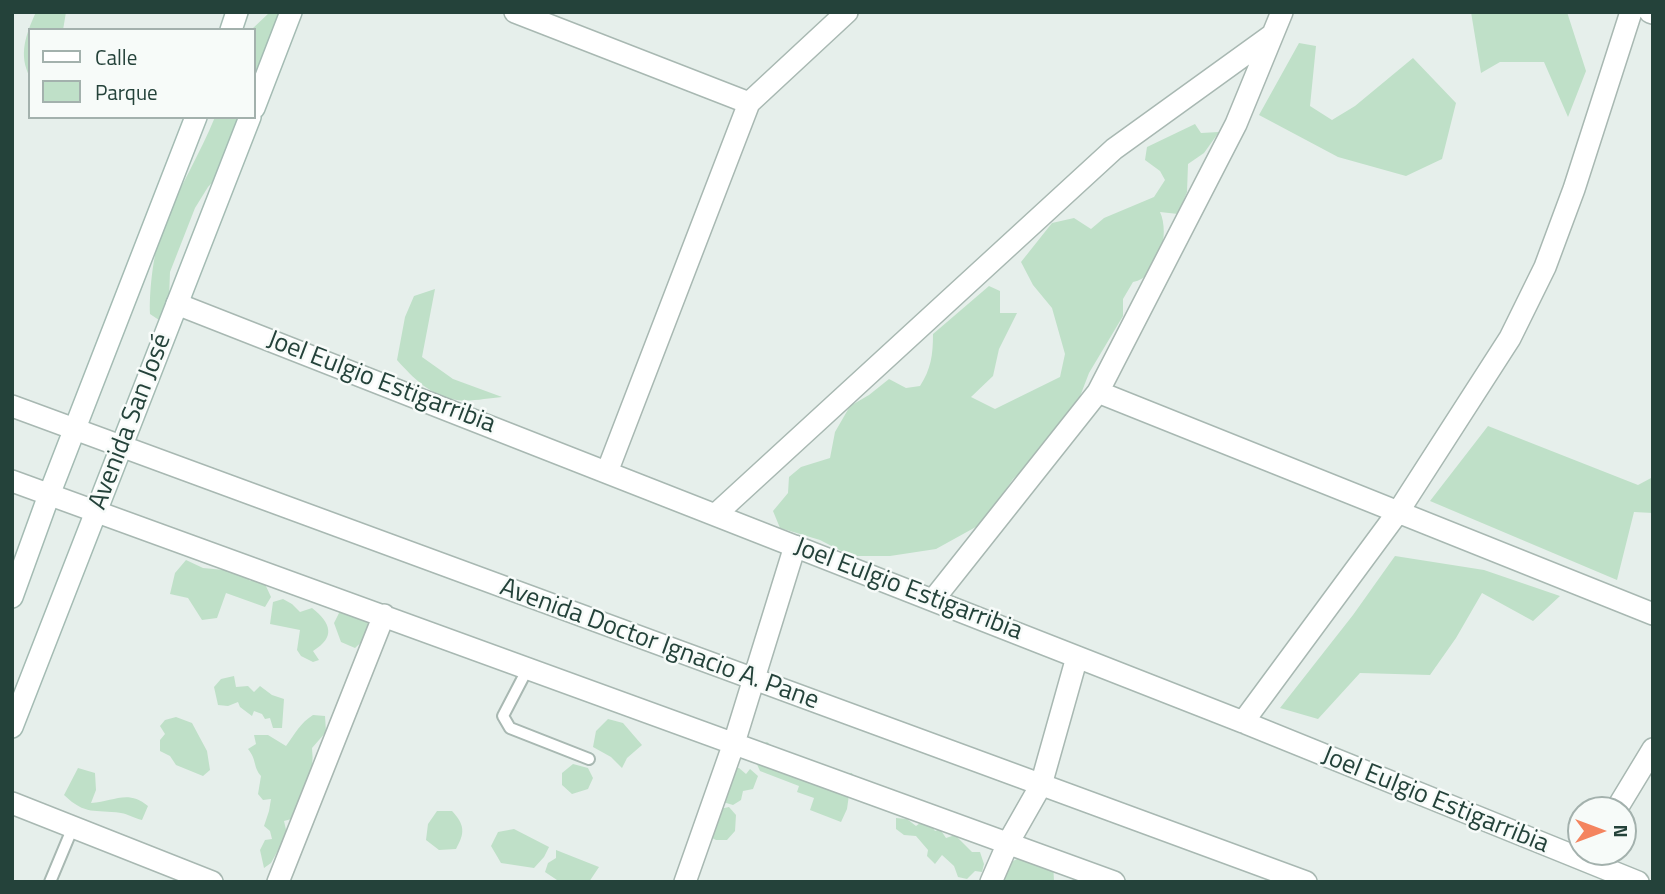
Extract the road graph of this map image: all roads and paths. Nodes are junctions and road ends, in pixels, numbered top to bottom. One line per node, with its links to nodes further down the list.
1 (291, 12): 7 (street)
2 (516, 12): 8 (street)
3 (847, 12): 8 (street)
4 (1282, 12): 6 (street)
5 (1631, 12): 20 (street)
6 (1272, 35): 12 (street); 21 (street)
7 (256, 103)
8 (749, 103): 16 (street)
9 (195, 119): 14 (street, Avenida San José)
10 (249, 119): 11 (street, Avenida San José)
11 (177, 304): 15 (street, Avenida San José); 16 (street, Joel Eulgio Estigarribia)
12 (1098, 391): 20 (street); 25 (street)
13 (12, 406): 14 (street, Avenida Doctor Ignacio A. Pane)
14 (75, 429): 15 (street, Avenida Doctor Ignacio A. Pane); 18 (street, Avenida San José)
15 (121, 448): 19 (street, Avenida San José); 30 (street, Avenida Doctor Ignacio A. Pane)
16 (607, 472): 21 (street, Joel Eulgio Estigarribia)
17 (12, 481): 18 (street)
18 (49, 495): 19 (street); 23 (street, Avenida San José)
19 (96, 512): 27 (street); 32 (street, Avenida San José)
20 (1398, 512): 26 (street); 31 (street)
21 (715, 515): 22 (street, Joel Eulgio Estigarribia)
22 (795, 546): 25 (street, Joel Eulgio Estigarribia); 30 (street)
23 (19, 562): 24 (street, Avenida San José)
24 (12, 597)
25 (933, 600): 28 (street, Joel Eulgio Estigarribia)
26 (1653, 614)
27 (384, 615): 29 (street); 45 (street)
28 (1077, 657): 31 (street, Joel Eulgio Estigarribia); 36 (street)
29 (528, 668): 33 (street); 35 (lane)
30 (754, 680): 33 (street); 36 (street, Avenida Doctor Ignacio A. Pane)
31 (1243, 722): 41 (street, Joel Eulgio Estigarribia)
32 (12, 727)
33 (734, 743): 40 (street); 46 (street)
34 (1653, 749): 37 (street)
35 (589, 759)
36 (1041, 785): 40 (street); 49 (street, Avenida Doctor Ignacio A. Pane)
37 (1624, 796)
38 (12, 803): 39 (street)
39 (73, 827): 43 (lane); 44 (street)
40 (1007, 843): 47 (street); 48 (street)
41 (1567, 849)
42 (1606, 866): 50 (street, Joel Eulgio Estigarribia)
43 (50, 882)
44 (212, 882)
45 (278, 882)
46 (685, 882)
47 (991, 882)
48 (1114, 882)
49 (1306, 882)
50 (1638, 882)

